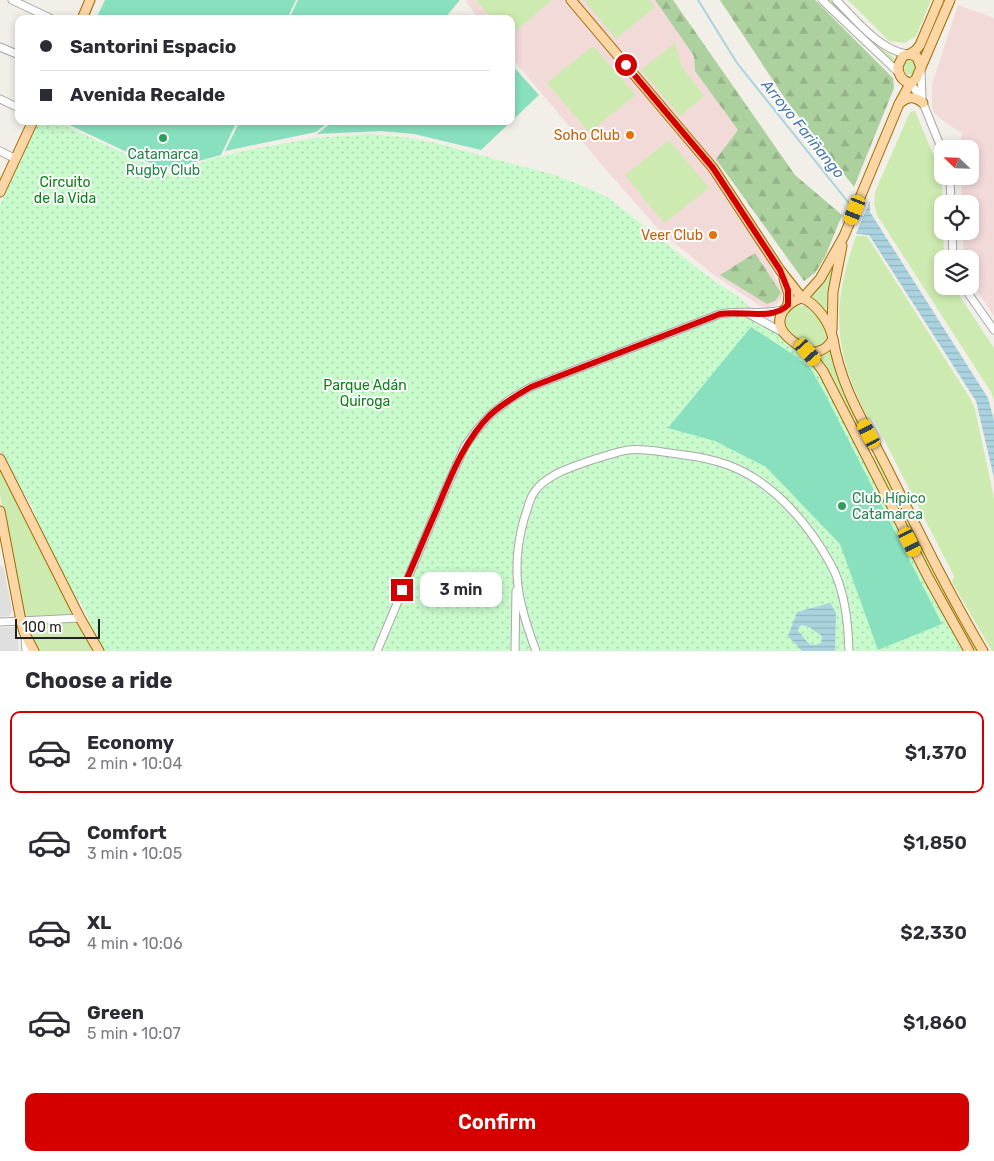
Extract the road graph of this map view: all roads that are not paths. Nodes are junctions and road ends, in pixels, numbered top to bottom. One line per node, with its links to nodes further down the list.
1 (12, 0): 8 (street)
2 (90, 0): 9 (main road)
3 (572, 0): 26 (main road)
4 (822, 0): 14 (street)
5 (836, 0): 12 (street)
6 (939, 0): 12 (main road)
7 (950, 0): 13 (main road)
8 (44, 15)
9 (84, 15)
10 (0, 46): 11 (street)
11 (15, 53)
12 (908, 54): 13 (main road); 14 (main road)
13 (921, 69): 15 (main road); 17 (street)
14 (900, 75): 15 (main road); 18 (main road)
15 (911, 84): 17 (street); 18 (main road)
16 (0, 99): 19 (street)
17 (924, 103): 18 (main road); 21 (street)
18 (899, 104): 25 (main road)
19 (15, 106)
20 (31, 125): 23 (main road)
21 (938, 140)
22 (0, 151): 23 (street)
23 (16, 158): 24 (main road)
24 (0, 192)
25 (844, 236): 28 (main road); 33 (main road)
26 (780, 270): 28 (main road); 29 (main road)
27 (969, 295): 31 (street)
28 (803, 298): 29 (main road); 33 (main road)
29 (786, 307): 30 (street); 32 (main road)
30 (747, 313): 32 (street); 46 (street)
31 (994, 330)
32 (785, 334): 34 (main road)
33 (832, 335): 34 (main road); 51 (main road)
34 (808, 352): 50 (main road)
35 (0, 459): 39 (main road)
36 (0, 510): 37 (main road)
37 (4, 560): 40 (main road)
38 (516, 580): 47 (street); 48 (street); 49 (street)
39 (80, 618): 40 (street); 45 (main road)
40 (21, 621): 41 (street); 42 (main road)
41 (0, 622)
42 (24, 632): 43 (street); 44 (main road)
43 (26, 651)
44 (34, 651)
45 (99, 651)
46 (378, 651)
47 (515, 651)
48 (536, 651)
49 (849, 651)
50 (969, 651)
51 (983, 651)

